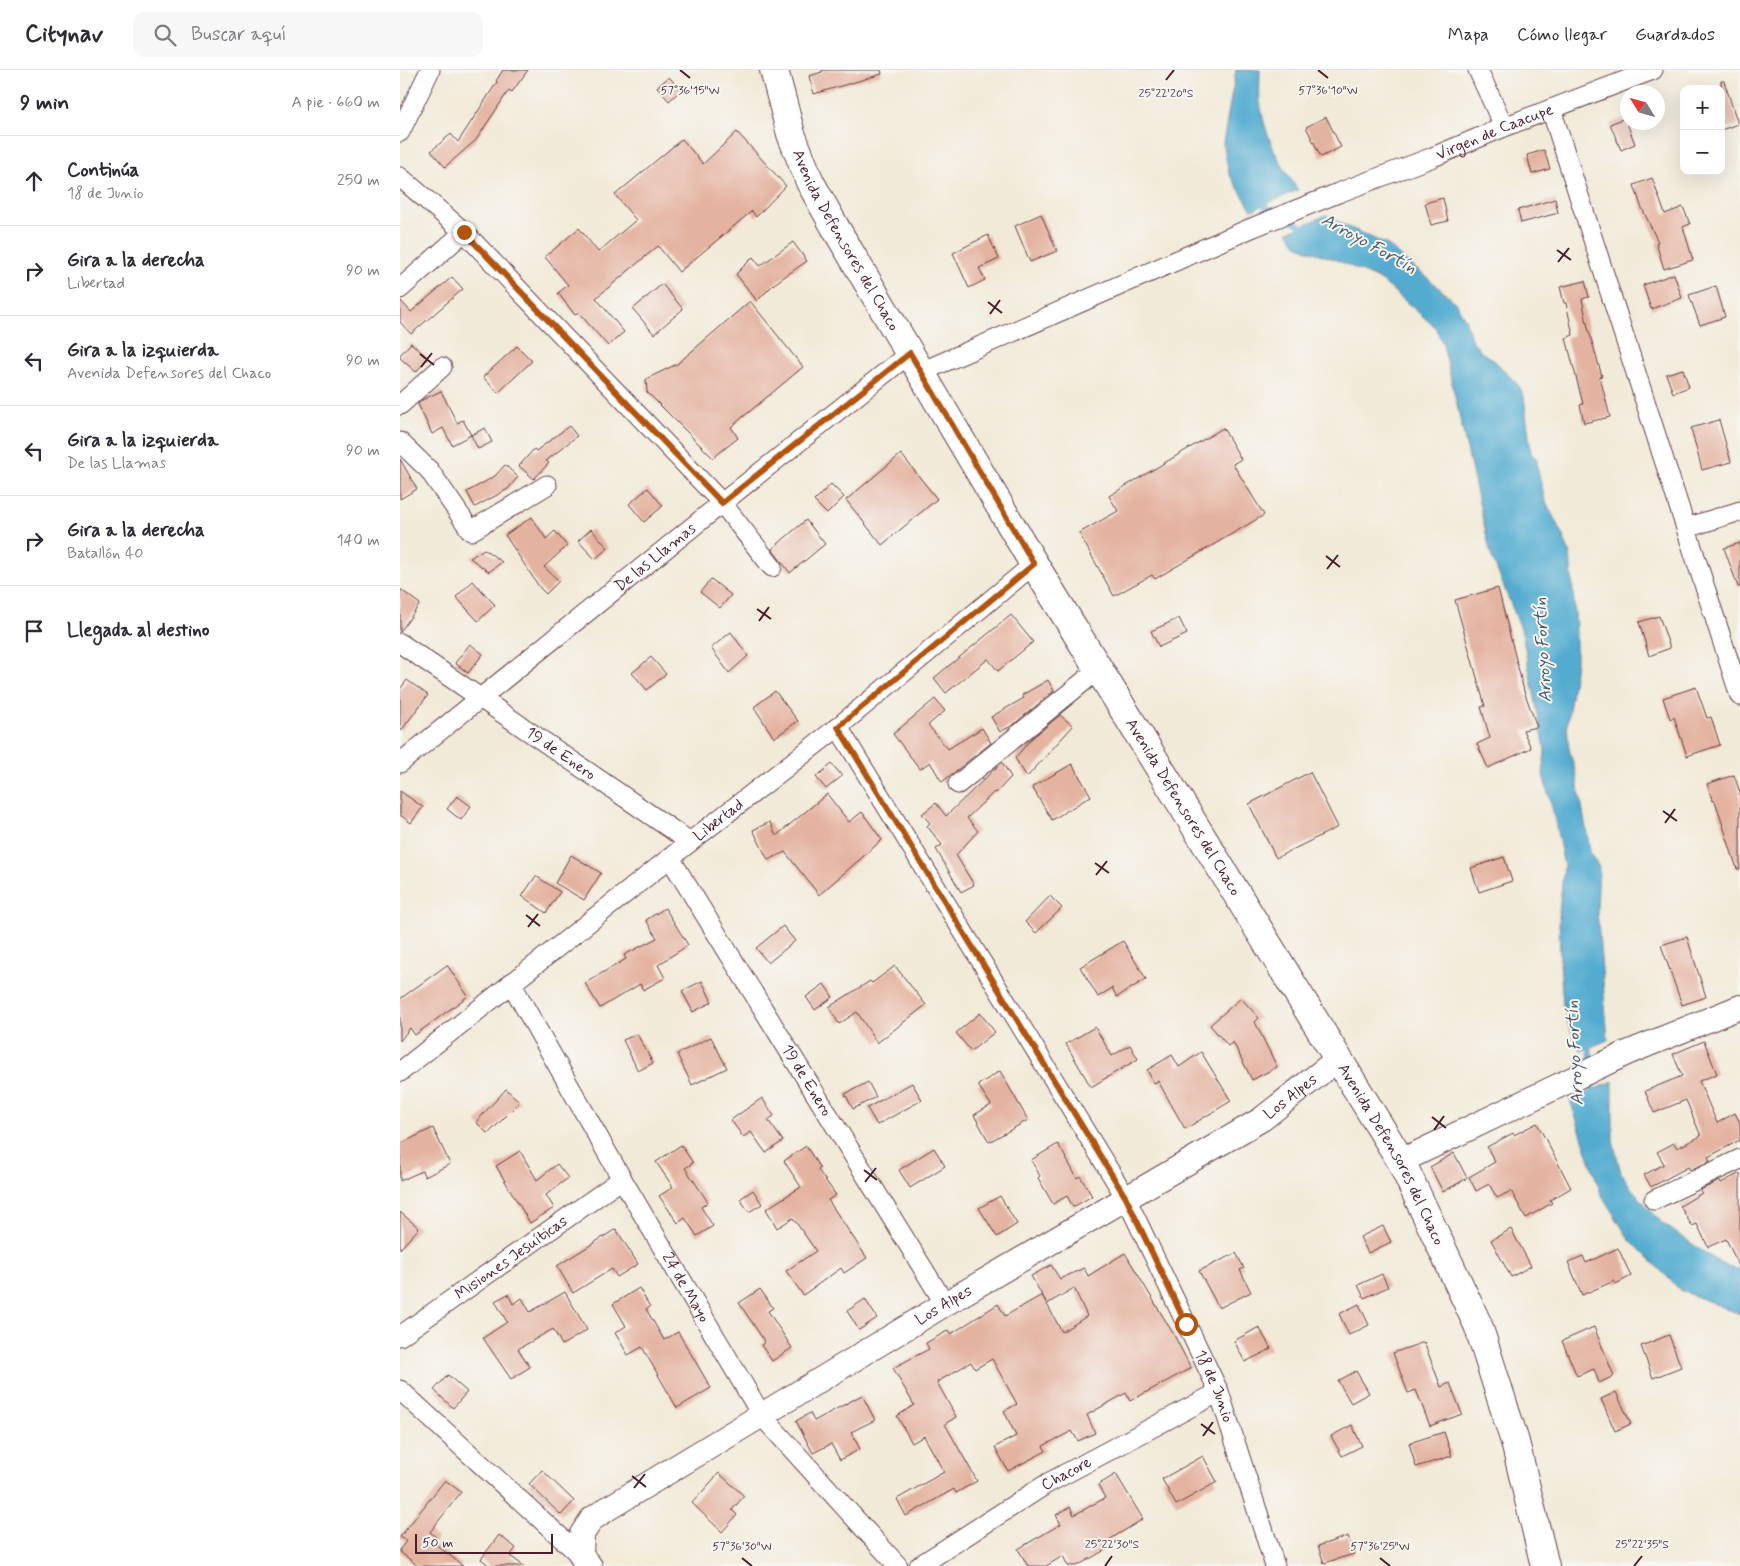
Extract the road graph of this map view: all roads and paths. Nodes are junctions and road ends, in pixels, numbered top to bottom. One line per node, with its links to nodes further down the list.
1 (430, 70): 7 (street)
2 (774, 70): 12 (main road, Avenida Defensores del Chaco)
3 (1478, 70): 6 (street)
4 (1653, 70): 5 (street, Virgen de Caacupe)
5 (1552, 109): 6 (street, Virgen de Caacupe); 19 (street)
6 (1504, 127): 9 (street, Virgen de Caacupe)
7 (400, 132)
8 (400, 177): 10 (street)
9 (1249, 229): 12 (street, De las Llamas)
10 (464, 232): 11 (street); 17 (street)
11 (400, 290)
12 (915, 363): 17 (street, De las Llamas); 20 (main road, Avenida Defensores del Chaco)
13 (442, 367): 14 (street)
14 (400, 405)
15 (400, 442): 16 (street)
16 (548, 485)
17 (722, 503): 21 (street); 25 (street, De las Llamas)
18 (1740, 511): 19 (street)
19 (1686, 528): 24 (street)
20 (1034, 564): 23 (main road, Avenida Defensores del Chaco); 26 (street, Libertad)
21 (772, 567)
22 (400, 643): 25 (street, 19 de Enero)
23 (1098, 670): 28 (street); 33 (main road, Avenida Defensores del Chaco)
24 (1740, 696)
25 (480, 699): 27 (street, De las Llamas); 29 (street, 19 de Enero)
26 (838, 727): 29 (street, Libertad); 38 (street, 18 de Junio)
27 (400, 763)
28 (958, 784)
29 (690, 842): 30 (street, Libertad)
30 (670, 858): 31 (street, Libertad); 40 (street, 19 de Enero)
31 (511, 984): 34 (street, Libertad); 37 (street, 24 de Mayo)
32 (1740, 1007): 36 (street)
33 (1338, 1059): 36 (main road, Avenida Defensores del Chaco); 38 (street, Los Alpes)
34 (400, 1072)
35 (1740, 1159): 39 (street)
36 (1401, 1161): 49 (main road, Avenida Defensores del Chaco)
37 (622, 1179): 41 (street, Misiones Jesuíticas); 44 (street, 24 de Mayo)
38 (1126, 1198): 40 (street, Los Alpes); 43 (street, 18 de Junio)
39 (1654, 1200)
40 (945, 1304): 44 (street, Los Alpes)
41 (400, 1336)
42 (400, 1390): 45 (street)
43 (1218, 1392): 47 (street, Chacore); 48 (street, 18 de Junio)
44 (762, 1416): 45 (street, Los Alpes); 46 (street, 24 de Mayo)
45 (586, 1561)
46 (898, 1566)
47 (919, 1566)
48 (1275, 1566)
49 (1545, 1566)

